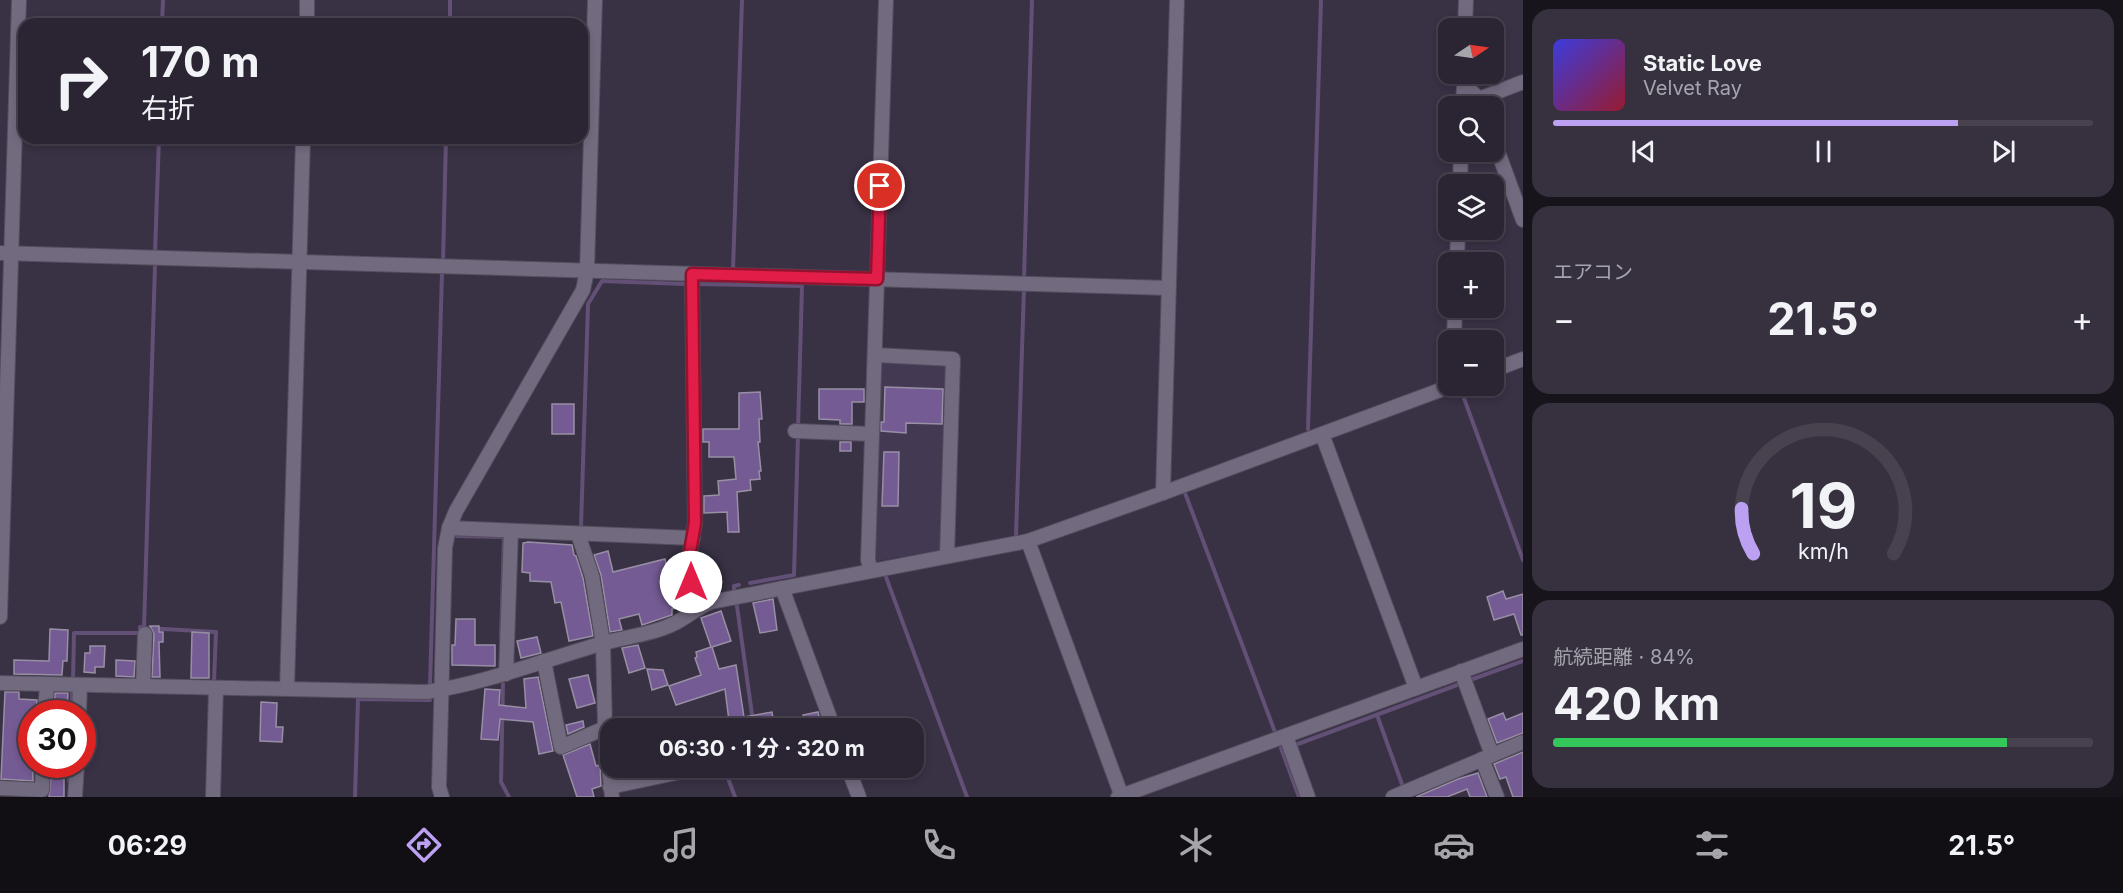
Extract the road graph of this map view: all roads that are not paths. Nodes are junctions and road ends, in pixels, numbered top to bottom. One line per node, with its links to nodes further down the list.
1 (19, 0): 7 (street)
2 (308, 0): 9 (street)
3 (595, 0): 18 (street)
4 (886, 0): 20 (street)
5 (1177, 0): 21 (street)
6 (1466, 0): 10 (street)
7 (18, 18)
8 (18, 18): 16 (street)
9 (307, 18)
10 (1465, 18)
11 (1523, 82): 12 (street)
12 (1494, 96)
13 (303, 144): 17 (street)
14 (1502, 162): 15 (street)
15 (1523, 220)
16 (5, 254): 17 (street); 39 (street)
17 (299, 263): 18 (street); 52 (street)
18 (587, 271): 19 (street); 30 (street)
19 (692, 274): 20 (street); 33 (street)
20 (877, 279): 21 (street); 22 (street)
21 (1168, 288): 29 (street)
22 (875, 355): 27 (street); 35 (street)
23 (1523, 359): 24 (street)
24 (1504, 366)
25 (1438, 391): 28 (street)
26 (795, 431): 27 (street)
27 (872, 434): 36 (street)
28 (1322, 434): 29 (street); 51 (street)
29 (1163, 493): 34 (street)
30 (449, 528): 31 (street); 53 (street)
31 (511, 531): 32 (street); 45 (street)
32 (578, 534): 33 (street); 41 (street)
33 (693, 538): 38 (street)
34 (1028, 541): 35 (street); 73 (street)
35 (947, 556): 36 (street)
36 (871, 570): 37 (street)
37 (782, 588): 38 (street); 57 (street)
38 (696, 609): 41 (street)
39 (0, 617)
40 (145, 634): 49 (street)
41 (603, 643): 43 (street); 56 (street)
42 (1523, 649): 44 (street)
43 (544, 661): 45 (street); 58 (street)
44 (1461, 671): 51 (street); 61 (street)
45 (506, 674): 53 (street)
46 (0, 683): 47 (street)
47 (47, 684): 48 (street); 54 (street)
48 (80, 685): 49 (street); 55 (street)
49 (142, 686): 50 (street)
50 (216, 688): 52 (street); 70 (street)
51 (1416, 688): 59 (street)
52 (287, 689): 53 (street)
53 (442, 690): 71 (street)
54 (46, 700)
55 (79, 700)
56 (605, 718)
57 (830, 718)
58 (600, 730)
59 (1286, 736): 73 (street); 74 (street)
60 (1523, 742): 61 (street)
61 (1487, 757): 68 (street); 75 (street)
62 (42, 778): 66 (street)
63 (76, 778): 69 (street)
64 (662, 778): 67 (street)
65 (852, 778): 72 (street)
66 (0, 788)
67 (611, 792)
68 (1401, 795)
69 (75, 797)
70 (213, 797)
71 (442, 797)
72 (859, 797)
73 (1121, 797)
74 (1308, 797)
75 (1497, 797)

